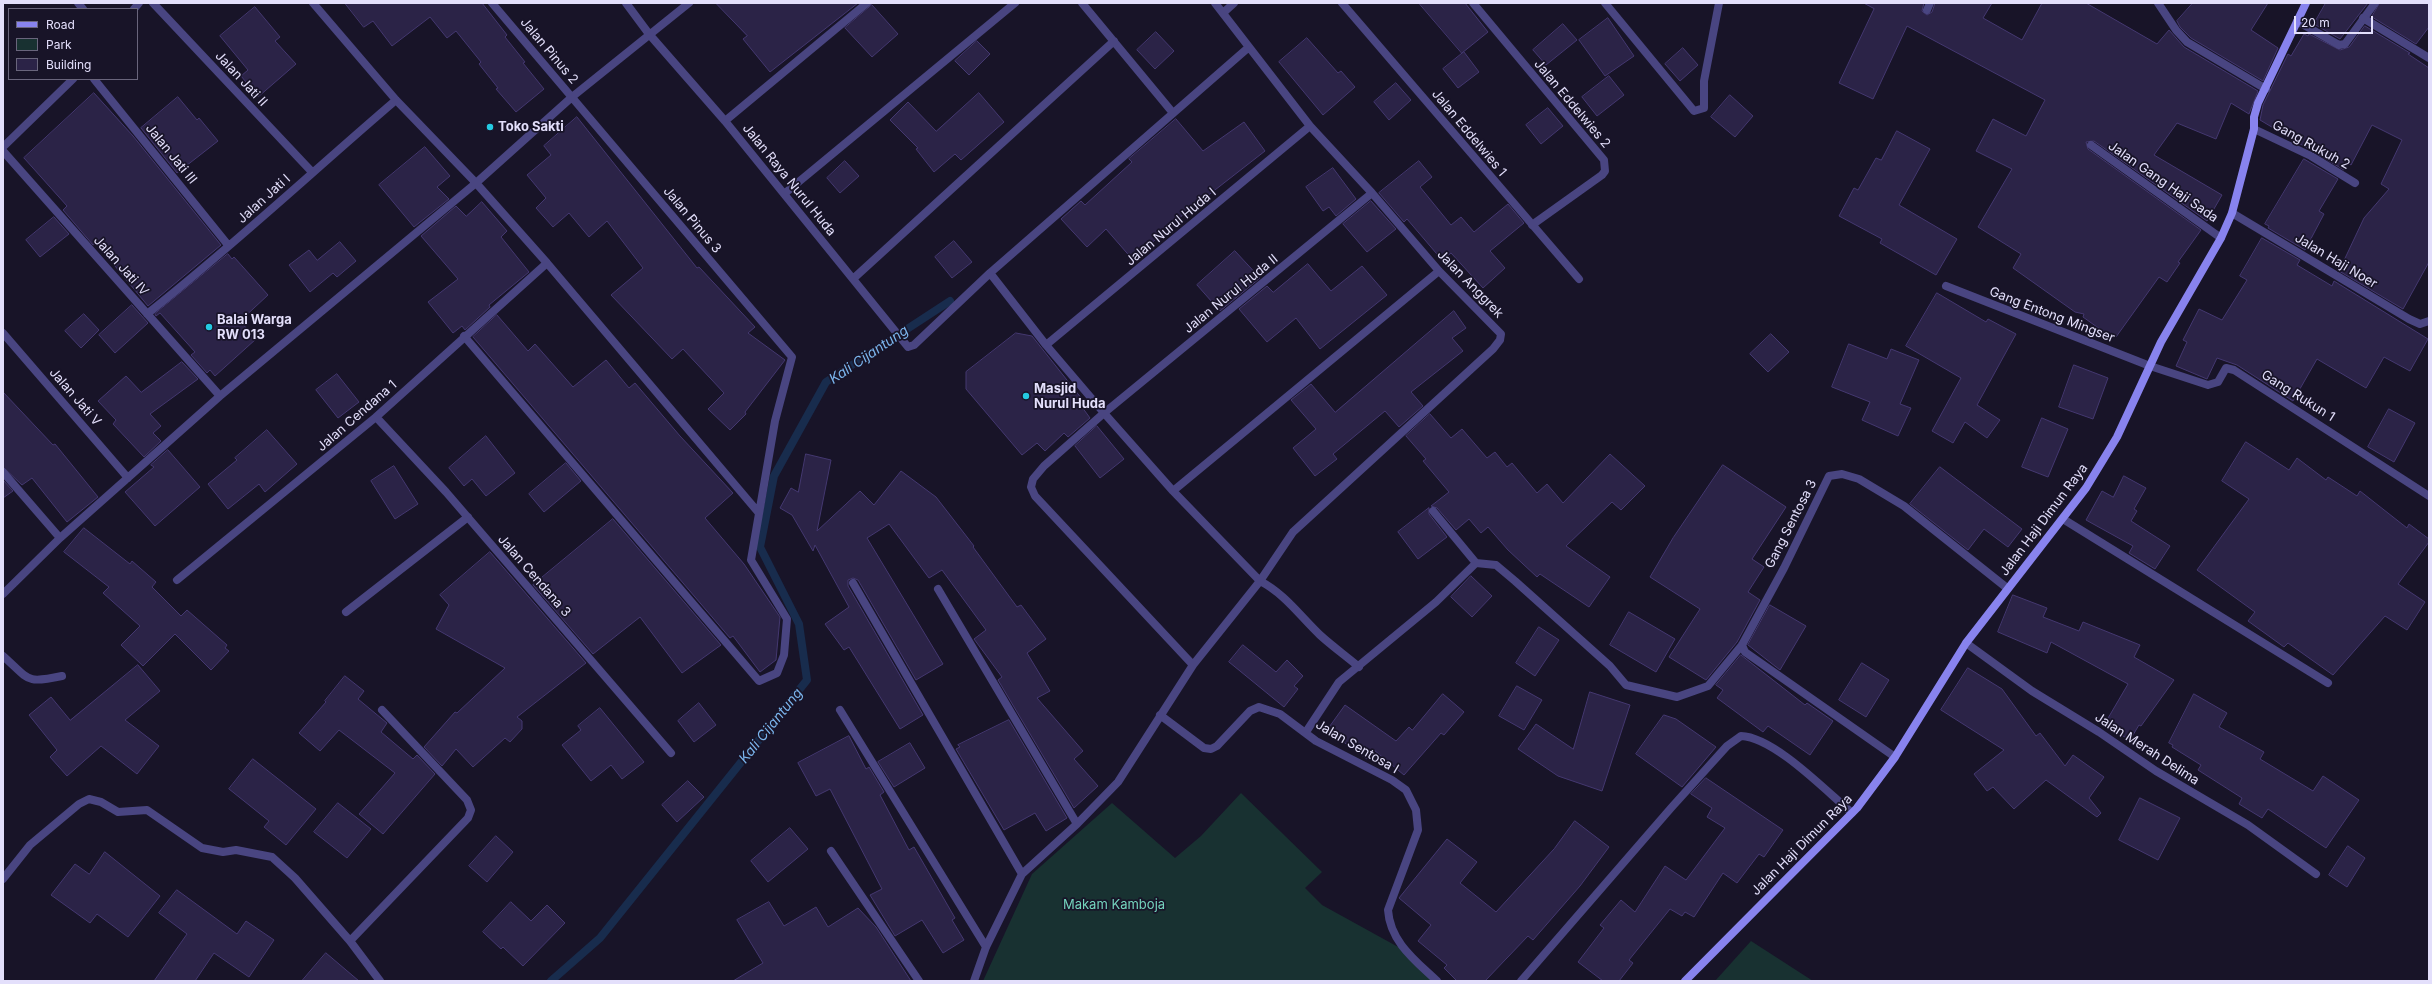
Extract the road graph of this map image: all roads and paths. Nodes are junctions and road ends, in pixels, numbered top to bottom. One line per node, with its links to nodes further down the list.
1 (153, 3): 37 (street, Jalan Jati II)
2 (313, 3): 29 (street)
3 (492, 3): 28 (street, Jalan Pinus 2)
4 (626, 3): 21 (street, Jalan Raya Nurul Huda)
5 (689, 3): 21 (street)
6 (867, 3): 31 (street)
7 (1015, 3): 41 (street)
8 (1082, 3): 22 (street)
9 (1215, 3): 18 (street, Jalan Anggrek)
10 (1234, 3): 18 (street)
11 (1342, 3): 43 (street, Jalan Eddelwies 1)
12 (1473, 3): 43 (street, Jalan Eddelwies 2)
13 (1605, 3): 14 (street)
14 (1720, 3)
15 (2158, 3): 27 (street)
16 (2306, 3): 20 (street, Jalan Haji Dimun Raya)
17 (2375, 3): 19 (street)
18 (1223, 13): 23 (street, Jalan Anggrek)
19 (2364, 18): 20 (street); 24 (street)
20 (2297, 21): 27 (street, Jalan Haji Dimun Raya)
21 (649, 34): 28 (street); 31 (street, Jalan Raya Nurul Huda)
22 (1114, 41): 30 (street); 49 (street)
23 (1249, 47): 30 (street); 32 (street, Jalan Anggrek)
24 (2429, 58)
25 (72, 80): 35 (street)
26 (95, 80): 45 (street, Jalan Jati III)
27 (2266, 89): 33 (street, Jalan Haji Dimun Raya)
28 (572, 97): 38 (street); 66 (street, Jalan Pinus 3)
29 (396, 100): 37 (street, Jalan Jati I); 38 (street)
30 (1173, 113): 48 (street)
31 (725, 120): 41 (street, Jalan Raya Nurul Huda)
32 (1310, 126): 40 (street, Jalan Anggrek); 56 (street, Jalan Nurul Huda I)
33 (2254, 130): 39 (street, Gang Rukuh 2); 42 (street, Jalan Haji Dimun Raya)
34 (2091, 145): 44 (street, Jalan Gang Haji Sada)
35 (3, 146)
36 (3, 152): 52 (street, Jalan Jati IV)
37 (312, 172): 45 (street, Jalan Jati I)
38 (476, 182): 46 (street); 58 (street)
39 (2355, 183)
40 (1372, 193): 47 (street, Jalan Anggrek); 59 (street, Jalan Nurul Huda II)
41 (784, 194): 49 (street, Jalan Raya Nurul Huda)
42 (2232, 213): 44 (street, Jalan Haji Dimun Raya); 53 (street, Jalan Haji Noer)
43 (1532, 225): 50 (street, Jalan Eddelwies 1)
44 (2221, 238): 57 (street, Jalan Haji Dimun Raya)
45 (228, 244): 52 (street, Jalan Jati I)
46 (546, 263): 55 (street, Jalan Cendana 1); 66 (street)
47 (1439, 270): 63 (street); 72 (street, Jalan Anggrek)
48 (990, 273): 49 (street, Jalan Raya Nurul Huda); 56 (street)
49 (854, 278)
50 (1579, 279)
51 (1946, 286): 57 (street, Gang Entong Mingser)
52 (147, 314): 58 (street, Jalan Jati IV)
53 (2429, 321)
54 (3, 332): 62 (street, Jalan Jati V)
55 (464, 336): 60 (street, Jalan Cendana 1); 66 (street)
56 (1046, 345): 59 (street)
57 (2150, 366): 64 (street, Gang Rukun 1); 68 (street, Jalan Haji Dimun Raya)
58 (220, 396): 62 (street)
59 (1104, 413): 63 (street); 81 (street, Jalan Nurul Huda II)
60 (376, 417): 67 (street, Jalan Cendana 3); 71 (street, Jalan Cendana 1)
61 (3, 472): 69 (street)
62 (128, 478): 69 (street)
63 (1173, 491): 72 (street)
64 (2429, 496)
65 (1433, 511): 70 (street)
66 (758, 512)
67 (468, 517): 77 (street); 89 (street, Jalan Cendana 3)
68 (2063, 519): 74 (street, Jalan Haji Dimun Raya); 84 (street)
69 (60, 538): 76 (street)
70 (1476, 563): 79 (street); 82 (street)
71 (177, 580)
72 (1260, 581): 81 (street); 82 (street)
73 (853, 583): 94 (street)
74 (2007, 588): 78 (street, Jalan Haji Dimun Raya); 79 (street, Gang Sentosa 3)
75 (938, 589): 92 (street)
76 (3, 594)
77 (346, 612)
78 (1966, 643): 90 (street, Jalan Haji Dimun Raya); 95 (street, Jalan Merah Delima)
79 (1742, 645): 90 (street)
80 (3, 656): 83 (street)
81 (1193, 665): 87 (street)
82 (1359, 667): 88 (street)
83 (62, 676)
84 (2328, 683)
85 (382, 710): 97 (street)
86 (840, 710): 98 (street)
87 (1160, 715): 88 (street, Jalan Sentosa I); 92 (street)
88 (1306, 732): 102 (street, Jalan Sentosa I)
89 (671, 753)
90 (1895, 757): 91 (street, Jalan Haji Dimun Raya)
91 (1852, 813): 103 (street); 104 (street, Jalan Haji Dimun Raya)
92 (1077, 824): 94 (street)
93 (831, 851): 100 (street)
94 (1022, 874): 98 (street)
95 (2316, 874)
96 (3, 879): 97 (street)
97 (350, 941): 99 (street)
98 (986, 948): 101 (street)
99 (380, 981)
100 (919, 981)
101 (974, 981)
102 (1438, 981)
103 (1521, 981)
104 (1685, 981)

